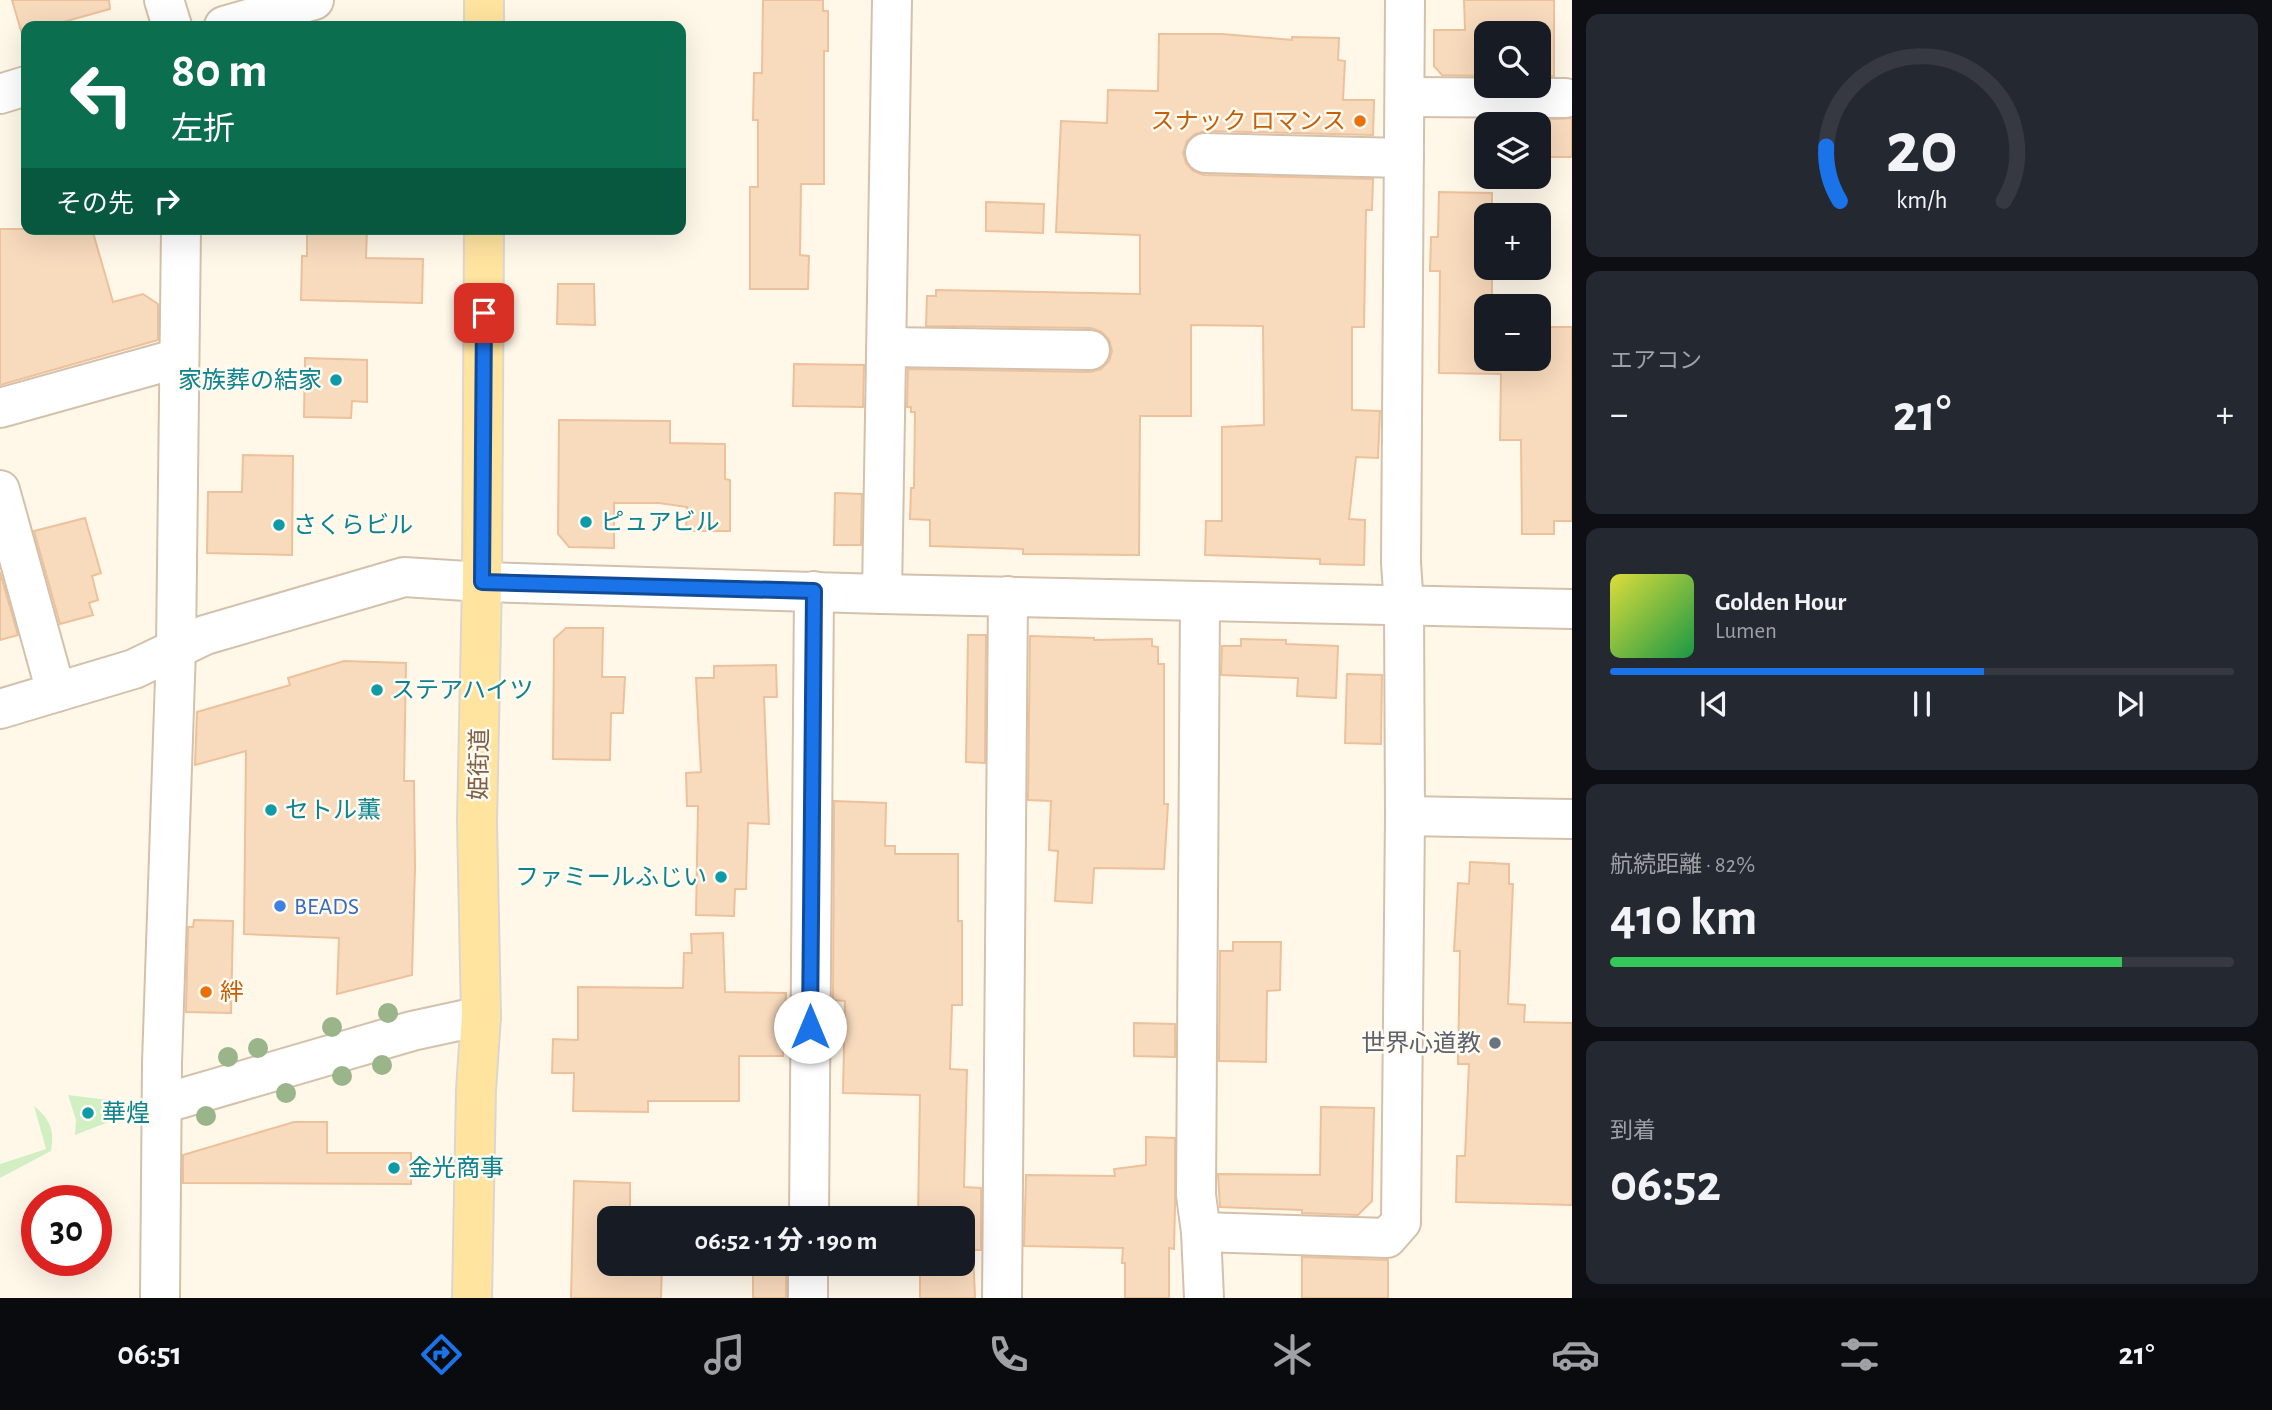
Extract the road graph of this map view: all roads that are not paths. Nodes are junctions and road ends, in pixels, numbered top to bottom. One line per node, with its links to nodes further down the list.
1 (164, 0): 6 (street)
2 (314, 0): 7 (street)
3 (484, 0): 8 (main road)
4 (892, 0): 17 (street)
5 (1405, 0): 11 (street)
6 (170, 21)
7 (241, 21)
8 (484, 21)
9 (21, 88): 10 (street)
10 (0, 94)
11 (1405, 97): 12 (street); 14 (street)
12 (1565, 98)
13 (1205, 153): 14 (street)
14 (1404, 158): 27 (street)
15 (181, 235): 19 (street)
16 (484, 235): 22 (main road, 姫街道)
17 (887, 347): 18 (street); 24 (street)
18 (1090, 350)
19 (179, 358): 20 (street); 29 (street)
20 (0, 408)
21 (0, 490): 30 (street)
22 (482, 582): 23 (street); 29 (street); 34 (main road, 姫街道)
23 (814, 591): 24 (street); 36 (street)
24 (882, 594): 25 (street)
25 (1008, 596): 26 (street); 42 (street)
26 (1200, 601): 27 (street); 37 (street)
27 (1404, 606): 28 (street); 32 (street)
28 (1572, 609)
29 (176, 649): 30 (street); 35 (street)
30 (56, 692): 31 (street)
31 (0, 709)
32 (1405, 816): 33 (street); 37 (street)
33 (1572, 819)
34 (481, 1016): 35 (street); 40 (main road, 姫街道)
35 (162, 1104): 39 (street)
36 (809, 1206)
37 (1201, 1232): 43 (street)
38 (808, 1276): 41 (street)
39 (160, 1298)
40 (472, 1298)
41 (808, 1298)
42 (1002, 1298)
43 (1204, 1298)

